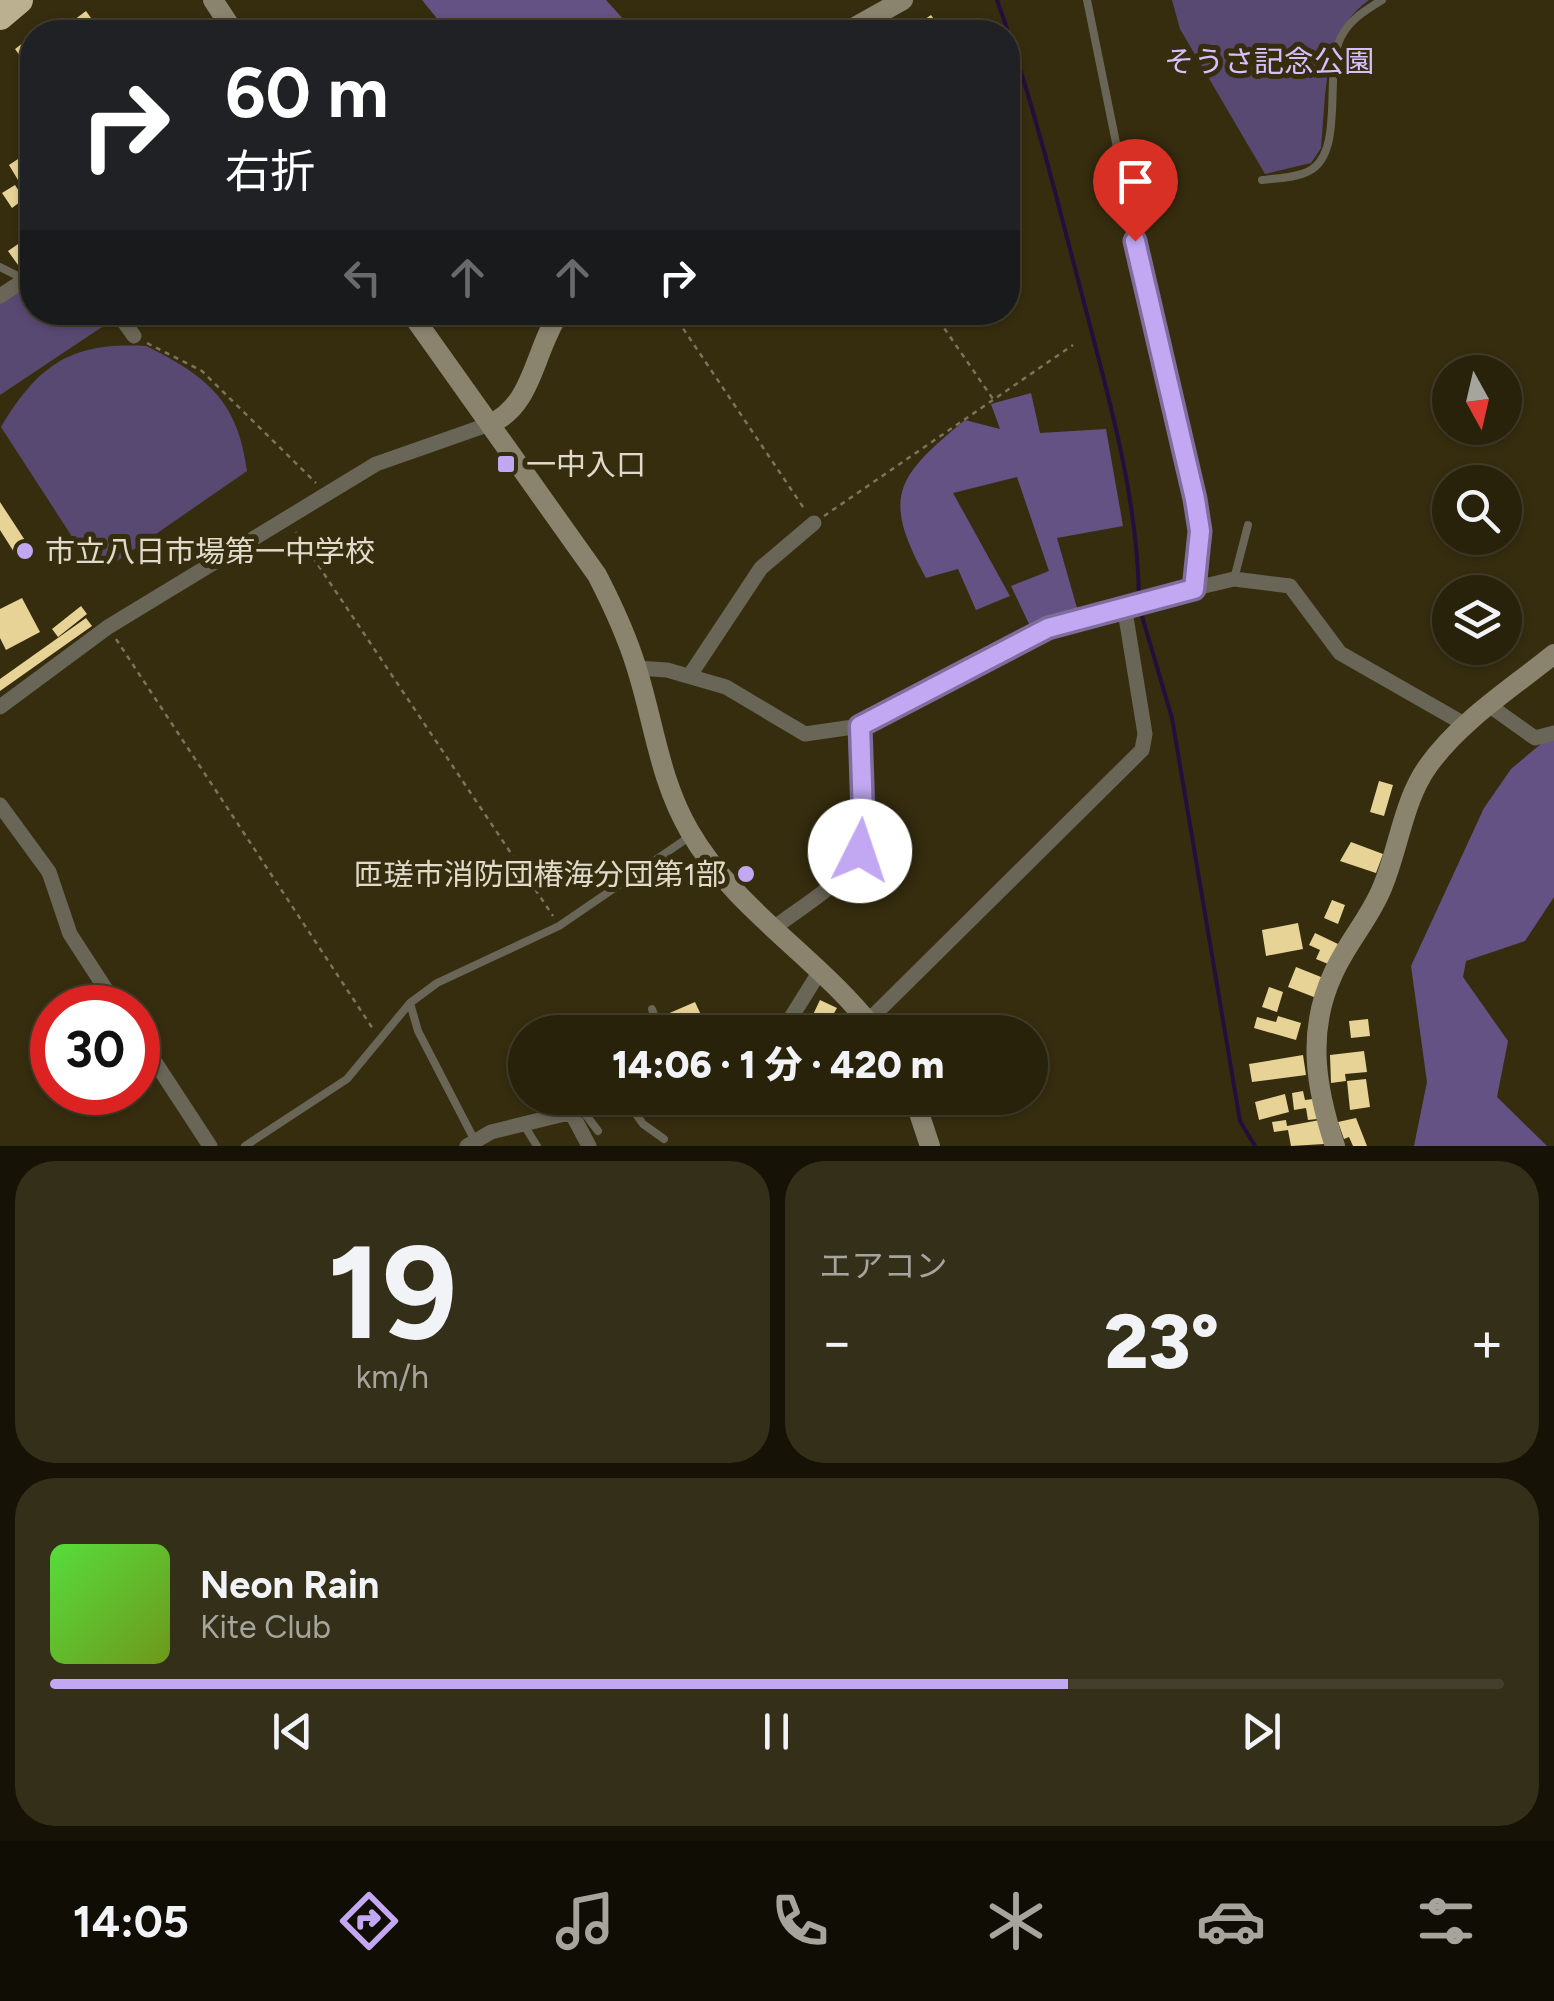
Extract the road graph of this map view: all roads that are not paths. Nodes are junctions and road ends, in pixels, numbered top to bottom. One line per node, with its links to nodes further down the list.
1 (18, 0): 5 (highway)
2 (904, 0): 6 (street)
3 (1087, 0): 16 (lane)
4 (1382, 0): 7 (lane)
5 (0, 16)
6 (868, 20)
7 (1262, 180)
8 (126, 325): 11 (street)
9 (419, 325): 12 (street)
10 (551, 325): 12 (street)
11 (134, 336)
12 (490, 424): 19 (street); 22 (street)
13 (814, 523): 20 (street)
14 (1248, 526): 15 (lane)
15 (1234, 580): 16 (street); 23 (street)
16 (1194, 589): 17 (street)
17 (1124, 605): 24 (street); 36 (street)
18 (1554, 654): 21 (street)
19 (637, 668): 20 (street); 27 (street)
20 (690, 675): 24 (street)
21 (1490, 706): 23 (street); 25 (street)
22 (0, 707)
23 (1466, 724): 52 (street)
24 (860, 726): 28 (street)
25 (1554, 734)
26 (0, 805): 30 (street)
27 (692, 835): 28 (street); 31 (lane)
28 (774, 928): 29 (street)
29 (820, 971): 34 (street); 35 (street)
30 (103, 985)
31 (410, 1003): 46 (lane); 48 (lane)
32 (652, 1009): 33 (lane)
33 (654, 1015)
34 (793, 1015)
35 (861, 1015)
36 (884, 1015)
37 (160, 1070): 47 (street)
38 (560, 1115): 43 (street)
39 (577, 1115): 50 (street)
40 (580, 1115): 44 (lane)
41 (638, 1115): 45 (lane)
42 (920, 1115): 51 (street)
43 (524, 1124): 46 (street); 49 (lane)
44 (598, 1131)
45 (664, 1139)
46 (471, 1144)
47 (210, 1146)
48 (245, 1146)
49 (537, 1146)
50 (589, 1146)
51 (930, 1146)
52 (1335, 1146)

